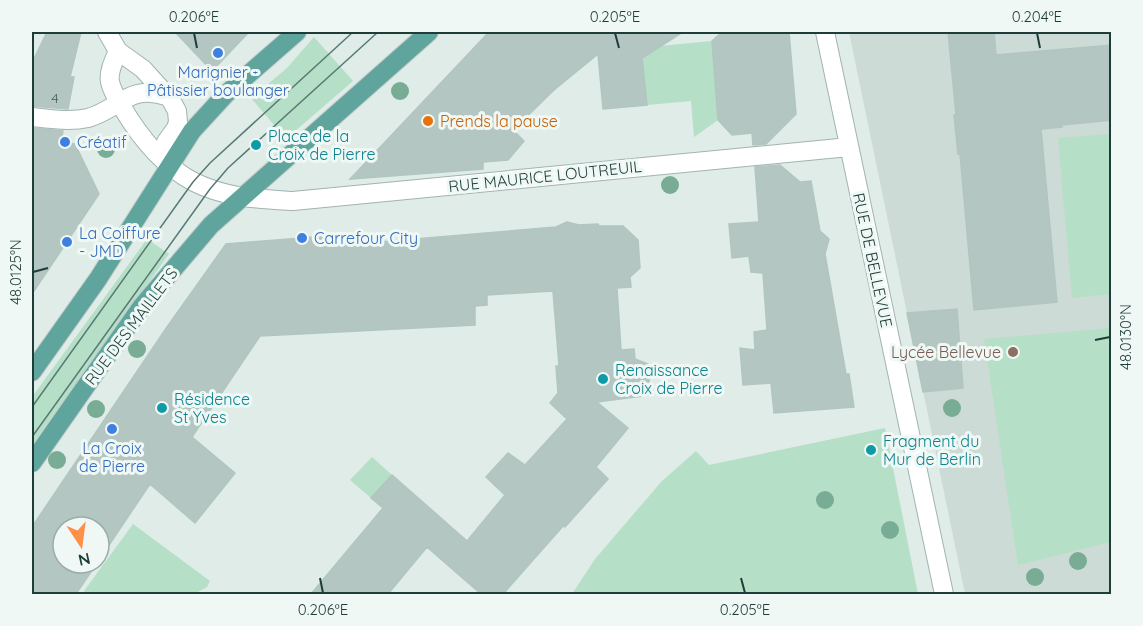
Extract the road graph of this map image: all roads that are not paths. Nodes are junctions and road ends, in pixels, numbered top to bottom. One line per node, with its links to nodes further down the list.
1 (107, 32): 5 (street)
2 (297, 32): 8 (main road)
3 (429, 32): 13 (main road, RUE DES MAILLETS)
4 (825, 32): 11 (street, RUE DE BELLEVUE)
5 (118, 51): 6 (street); 7 (street)
6 (166, 96): 7 (street); 9 (street)
7 (119, 102): 10 (street); 12 (street)
8 (217, 104): 9 (street); 12 (main road)
9 (177, 111): 12 (street)
10 (32, 117)
11 (849, 147): 13 (street, RUE MAURICE LOUTREUIL); 16 (street, RUE DE BELLEVUE)
12 (169, 165): 13 (street); 14 (main road)
13 (241, 198): 15 (main road, RUE DES MAILLETS)
14 (32, 372)
15 (32, 463)
16 (944, 594)

